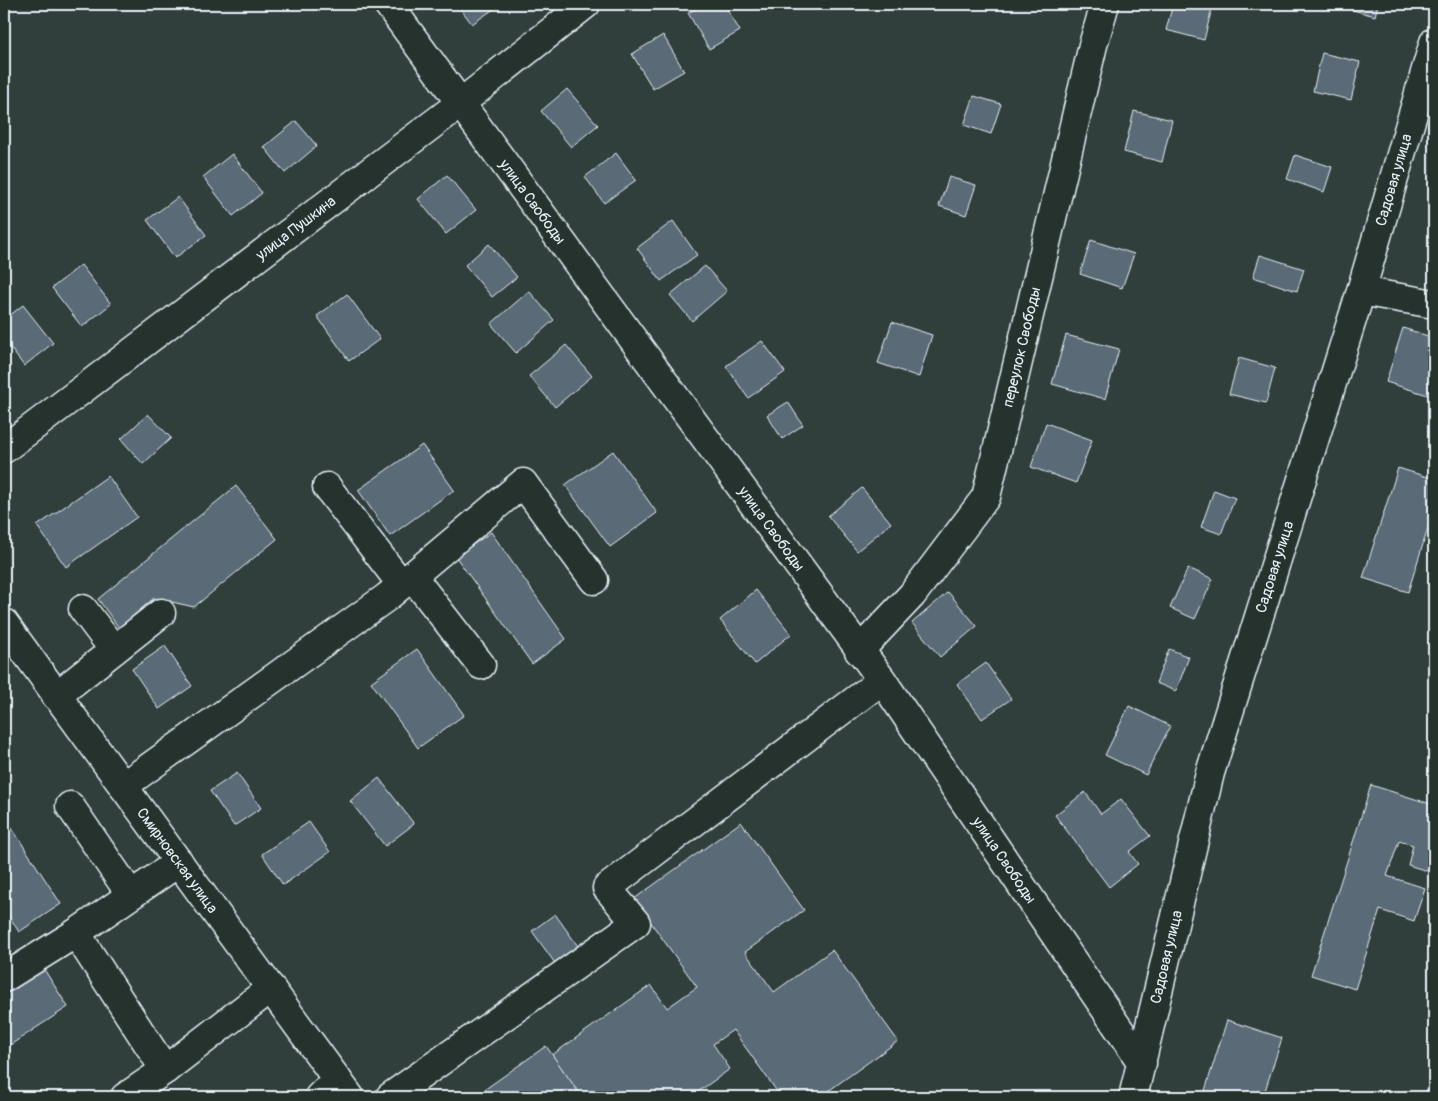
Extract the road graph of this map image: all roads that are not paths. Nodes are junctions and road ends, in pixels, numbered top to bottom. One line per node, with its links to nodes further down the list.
1 (388, 4): 5 (street, улица Свободы)
2 (586, 4): 5 (street, улица Пушкина)
3 (1105, 4): 16 (street, переулок Свободы)
4 (1434, 42): 6 (street, Садовая улица)
5 (462, 102): 8 (street, улица Пушкина); 16 (street, улица Свободы)
6 (1361, 291): 7 (street); 27 (street, Садовая улица)
7 (1434, 304)
8 (4, 449)
9 (327, 487): 11 (street)
10 (594, 580): 11 (street)
11 (407, 581): 17 (street); 20 (street)
12 (83, 609): 15 (street)
13 (161, 613): 15 (street)
14 (4, 623): 19 (street, Смирновская улица)
15 (114, 650): 19 (street)
16 (860, 651): 18 (street, улица Свободы)
17 (481, 665)
18 (882, 680): 27 (street, улица Свободы); 31 (street)
19 (56, 696): 20 (street, Смирновская улица)
20 (123, 786): 22 (street, Смирновская улица)
21 (70, 806): 23 (street)
22 (179, 862): 23 (street); 26 (street, Смирновская улица)
23 (131, 895): 24 (street)
24 (76, 933): 25 (street); 28 (street)
25 (4, 978)
26 (271, 988): 28 (street); 29 (street, Смирновская улица)
27 (1142, 1063): 32 (street, Садовая улица)
28 (166, 1070): 30 (street)
29 (336, 1091)
30 (124, 1097)
31 (390, 1097)
32 (1134, 1097)

